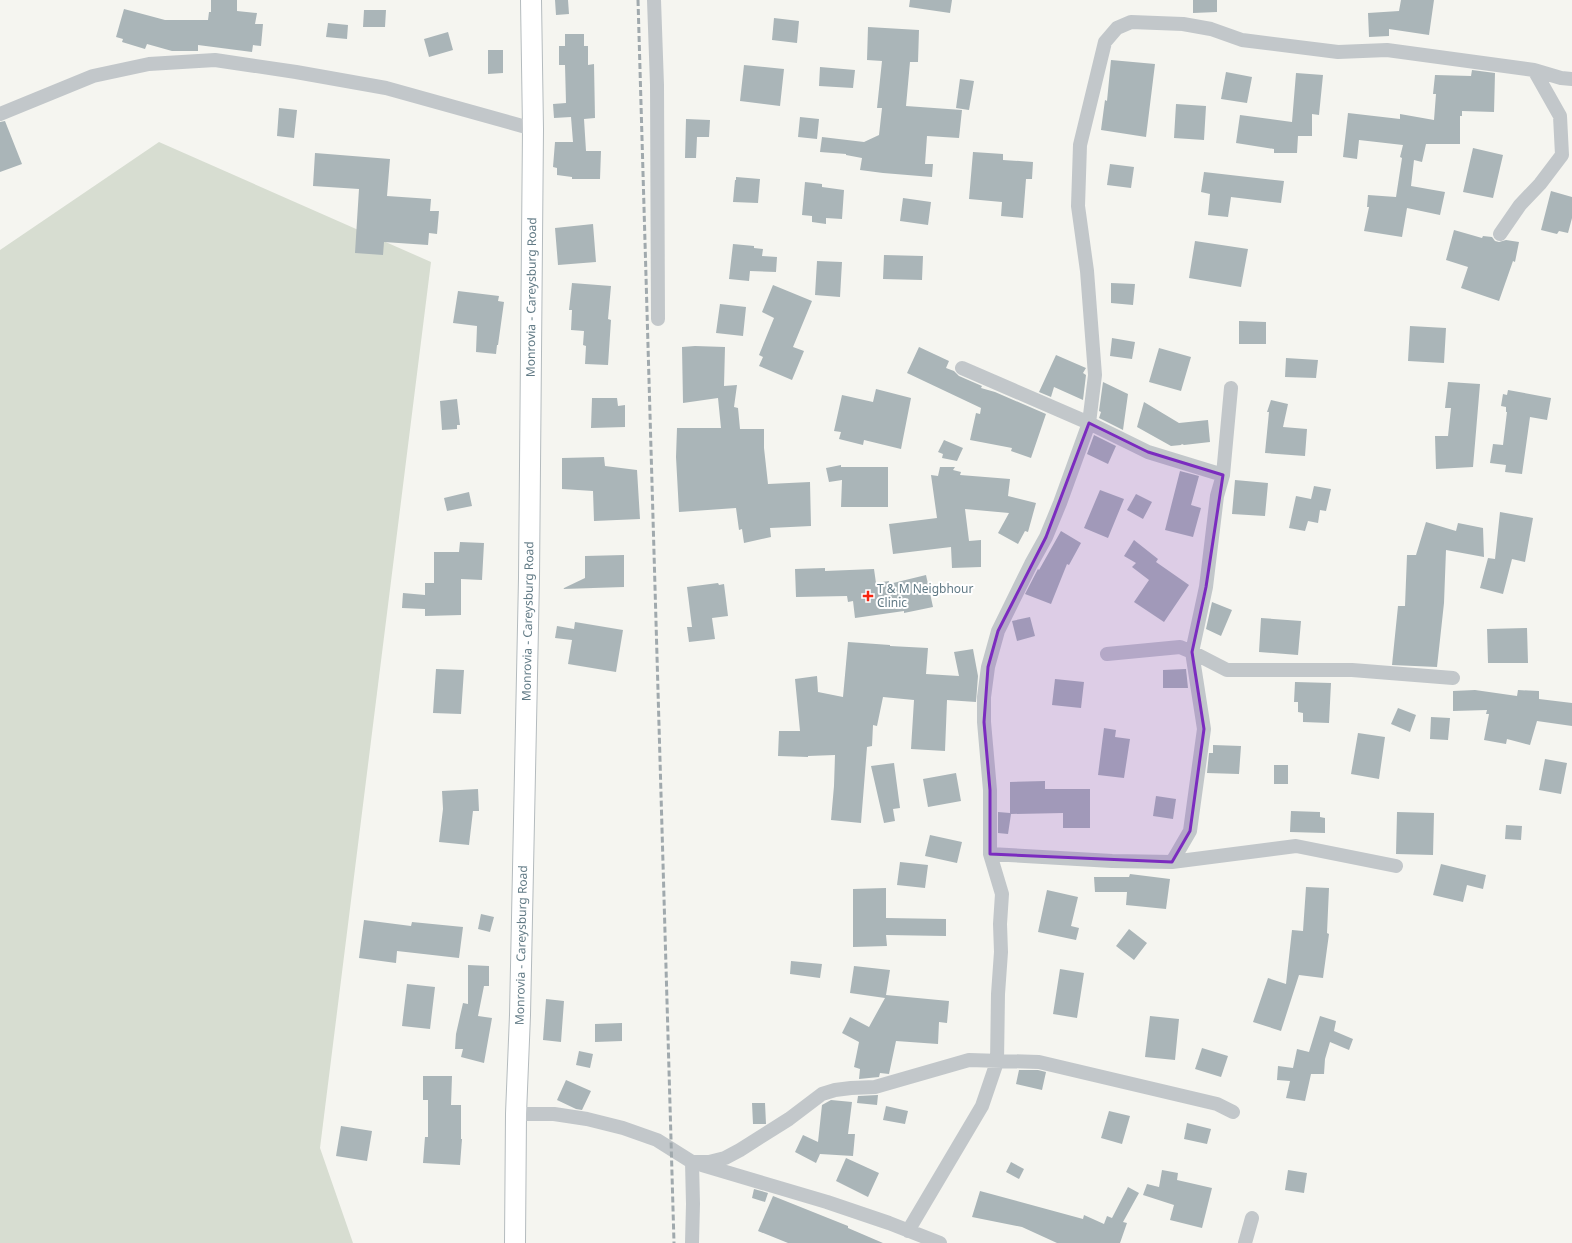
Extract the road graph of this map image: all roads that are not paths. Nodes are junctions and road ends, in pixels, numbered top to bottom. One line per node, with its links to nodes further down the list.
1 (531, 0): 6 (main road, Monrovia - Careysburg Road)
2 (654, 0): 8 (street)
3 (1534, 70): 4 (street); 7 (street); 11 (street)
4 (1572, 79)
5 (0, 114): 6 (street)
6 (533, 129): 21 (main road, Monrovia - Careysburg Road)
7 (1500, 234)
8 (658, 319)
9 (962, 368): 11 (street)
10 (1231, 388): 12 (street)
11 (1089, 423): 12 (street); 16 (street)
12 (1223, 475): 13 (street)
13 (1192, 652): 14 (street); 15 (street); 17 (street)
14 (1107, 654)
15 (1453, 678)
16 (990, 854): 17 (street); 19 (street)
17 (1172, 862): 18 (street)
18 (1396, 866)
19 (997, 1062): 20 (street); 22 (street); 24 (street)
20 (1233, 1112)
21 (516, 1114): 22 (street); 25 (main road, Monrovia - Careysburg Road)
22 (692, 1162): 24 (street); 26 (street)
23 (1252, 1218): 28 (street)
24 (908, 1231): 27 (street)
25 (515, 1243)
26 (692, 1243)
27 (940, 1243)
28 (1244, 1243)

